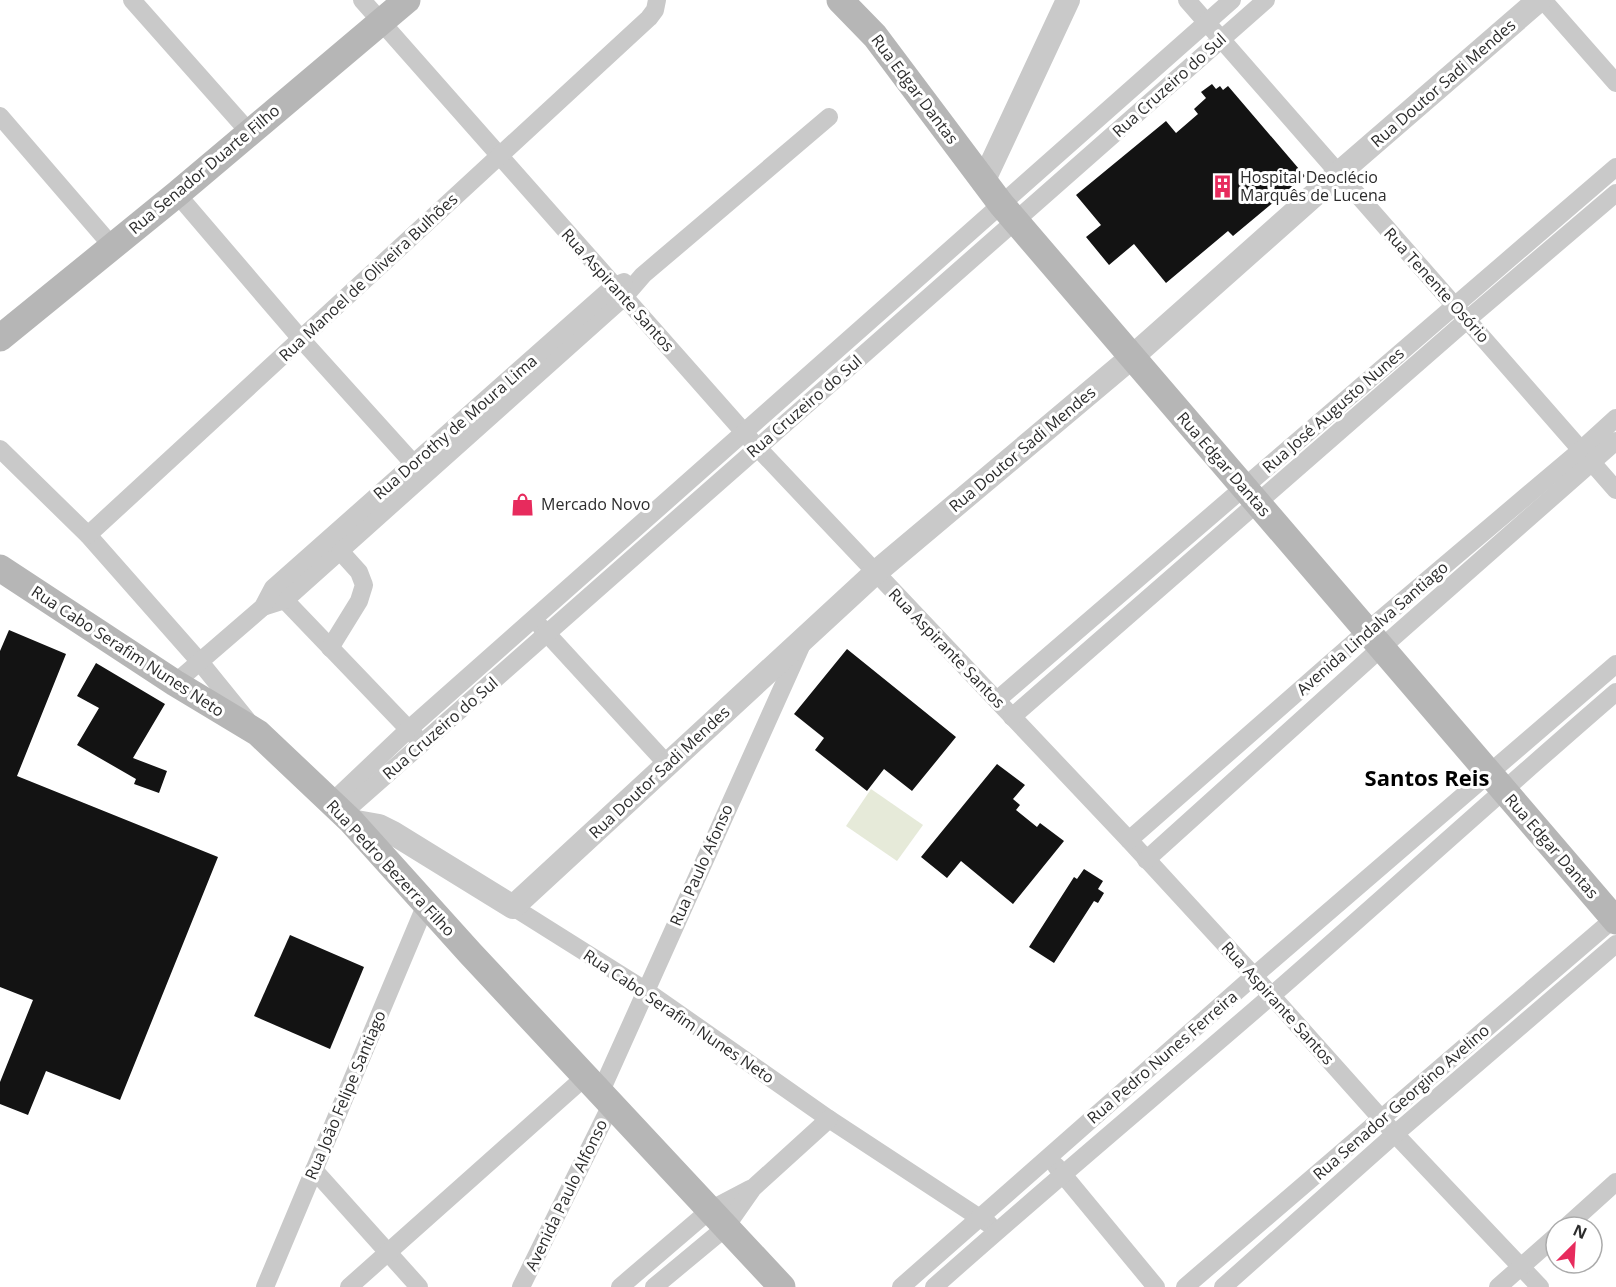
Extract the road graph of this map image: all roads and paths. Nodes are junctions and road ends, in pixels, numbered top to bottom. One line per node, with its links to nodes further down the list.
1 (132, 0): 19 (street)
2 (362, 0): 13 (street, Rua Aspirante Santos)
3 (407, 0): 13 (main road, Rua Senador Duarte Filho)
4 (657, 0): 20 (street, Rua Manoel de Oliveira Bulhões)
5 (840, 0): 12 (main road, Rua Edgar Dantas)
6 (1052, 0): 23 (street)
7 (1068, 0): 23 (street)
8 (1187, 0): 14 (street, Rua Tenente Osório)
9 (1232, 0): 14 (street, Rua Cruzeiro do Sul)
10 (1266, 0): 15 (street, Rua Cruzeiro do Sul)
11 (1541, 0): 16 (street); 22 (street, Rua Doutor Sadi Mendes)
12 (858, 11): 23 (main road, Rua Edgar Dantas)
13 (381, 22): 19 (main road, Rua Senador Duarte Filho); 20 (street, Rua Aspirante Santos)
14 (1206, 22): 15 (street, Rua Tenente Osório); 26 (street, Rua Cruzeiro do Sul)
15 (1221, 39): 22 (street, Rua Tenente Osório); 26 (street, Rua Cruzeiro do Sul)
16 (1616, 83)
17 (0, 116): 27 (street)
18 (829, 117): 28 (street, Rua Dorothy de Moura Lima)
19 (249, 132): 25 (main road, Rua Senador Duarte Filho)
20 (499, 156): 28 (street, Rua Aspirante Santos); 34 (street, Rua Manoel de Oliveira Bulhões)
21 (1616, 167): 30 (street, Rua José Augusto Nunes)
22 (1338, 174): 30 (street, Rua Tenente Osório); 35 (street, Rua Doutor Sadi Mendes)
23 (979, 176): 26 (main road, Rua Edgar Dantas)
24 (1616, 193): 32 (street, Rua José Augusto Nunes)
25 (177, 194): 27 (main road, Rua Senador Duarte Filho); 34 (street)
26 (1009, 213): 29 (street, Rua Cruzeiro do Sul); 31 (street, Rua Cruzeiro do Sul); 35 (main road, Rua Edgar Dantas)
27 (112, 246): 33 (main road, Rua Senador Duarte Filho)
28 (619, 291): 39 (street, Rua Aspirante Santos); 44 (street, Rua Dorothy de Moura Lima)
29 (904, 291): 31 (street); 36 (street, Rua Cruzeiro do Sul)
30 (1455, 304): 32 (street, Rua Tenente Osório); 46 (street, Rua José Augusto Nunes)
31 (918, 307): 37 (street, Rua Cruzeiro do Sul)
32 (1468, 320): 43 (street, Rua Tenente Osório); 46 (street, Rua José Augusto Nunes)
33 (0, 338)
34 (301, 339): 44 (street); 47 (street, Rua Manoel de Oliveira Bulhões)
35 (1132, 357): 46 (main road, Rua Edgar Dantas); 50 (street, Rua Doutor Sadi Mendes)
36 (796, 387): 37 (street); 39 (street, Rua Cruzeiro do Sul)
37 (809, 402): 41 (street, Rua Cruzeiro do Sul)
38 (1616, 418): 43 (street, Avenida Lindalva Santiago)
39 (745, 432): 41 (street, Rua Aspirante Santos); 52 (street, Rua Cruzeiro do Sul)
40 (1616, 441): 43 (street, Avenida Lindalva Santiago)
41 (757, 447): 50 (street, Rua Aspirante Santos); 53 (street, Rua Cruzeiro do Sul)
42 (0, 449): 47 (street, Rua Pedro Bezerra Filho)
43 (1587, 456): 45 (street, Rua Tenente Osório); 55 (street, Avenida Lindalva Santiago)
44 (419, 469): 48 (street, Rua Dorothy de Moura Lima); 51 (street, Rua Dorothy de Moura Lima)
45 (1616, 489)
46 (1251, 495): 55 (main road, Rua Edgar Dantas); 61 (street, Rua José Augusto Nunes); 62 (street, Rua José Augusto Nunes)
47 (88, 535): 57 (street, Rua Pedro Bezerra Filho)
48 (340, 551): 51 (street, Rua Dorothy de Moura Lima); 56 (street)
49 (0, 568): 59 (main road, Rua Cabo Serafim Nunes Neto)
50 (875, 573): 54 (street, Rua Doutor Sadi Mendes); 61 (street, Rua Aspirante Santos)
51 (279, 594): 56 (street); 57 (street, Rua Dorothy de Moura Lima)
52 (534, 618): 53 (street); 63 (street, Rua Cruzeiro do Sul)
53 (547, 634): 65 (street, Rua Cruzeiro do Sul); 66 (street)
54 (803, 640): 66 (street, Rua Doutor Sadi Mendes); 75 (street, Rua Paulo Afonso)
55 (1374, 640): 67 (main road, Rua Edgar Dantas); 69 (street, Avenida Lindalva Santiago); 70 (street, Avenida Lindalva Santiago)
56 (330, 648): 63 (street)
57 (200, 662): 59 (street, Rua Dorothy de Moura Lima); 64 (street, Rua Pedro Bezerra Filho)
58 (1616, 664): 67 (street, Rua Pedro Nunes Ferreira)
59 (175, 683): 64 (main road, Rua Cabo Serafim Nunes Neto)
60 (1616, 692): 67 (street, Rua Pedro Nunes Ferreira)
61 (997, 700): 62 (street, Rua Aspirante Santos)
62 (1012, 717): 69 (street, Rua Aspirante Santos)
63 (408, 729): 65 (street); 68 (street, Rua Cruzeiro do Sul)
64 (258, 733): 68 (main road, Rua Pedro Bezerra Filho)
65 (422, 743): 68 (street, Rua Cruzeiro do Sul)
66 (667, 764): 72 (street, Rua Doutor Sadi Mendes)
67 (1496, 781): 73 (main road, Rua Edgar Dantas); 74 (street, Rua Pedro Nunes Ferreira); 76 (street, Rua Pedro Nunes Ferreira)
68 (342, 813): 71 (main road, Rua Pedro Bezerra Filho); 72 (street, Rua Cabo Serafim Nunes Neto)
69 (1128, 840): 70 (street, Rua Aspirante Santos)
70 (1146, 860): 74 (street, Rua Aspirante Santos)
71 (426, 904): 77 (main road, Rua Pedro Bezerra Filho); 82 (street, Rua João Felipe Santiago)
72 (513, 907): 75 (street, Rua Cabo Serafim Nunes Neto)
73 (1615, 926): 79 (street, Rua Senador Georgino Avelino); 80 (street, Rua Senador Georgino Avelino)
74 (1254, 976): 76 (street, Rua Aspirante Santos); 81 (street, Rua Pedro Nunes Ferreira)
75 (645, 990): 77 (street, Rua Paulo Afonso); 78 (street, Rua Cabo Serafim Nunes Neto)
76 (1271, 995): 79 (street, Rua Aspirante Santos); 83 (street, Rua Pedro Nunes Ferreira)
77 (600, 1090): 87 (main road, Rua Pedro Bezerra Filho); 90 (street, Rua Paulo Afonso); 95 (street, Avenida Paulo Alfonso)
78 (829, 1119): 86 (street, Rua Cabo Serafim Nunes Neto); 87 (street)
79 (1382, 1119): 80 (street, Rua Aspirante Santos); 102 (street, Rua Senador Georgino Avelino)
80 (1395, 1134): 91 (street, Rua Aspirante Santos); 103 (street, Rua Senador Georgino Avelino)
81 (1048, 1157): 83 (street); 86 (street, Rua Pedro Nunes Ferreira)
82 (314, 1170): 90 (street); 92 (street, Rua João Felipe Santiago)
83 (1063, 1174): 88 (street, Rua Pedro Nunes Ferreira); 101 (street)
84 (1616, 1182): 85 (street)
85 (1579, 1215)
86 (981, 1218): 88 (street, Rua Cabo Serafim Nunes Neto); 99 (street, Rua Pedro Nunes Ferreira)
87 (717, 1219): 96 (street); 97 (street); 98 (main road, Rua Pedro Bezerra Filho)
88 (997, 1230): 100 (street, Rua Pedro Nunes Ferreira)
89 (1544, 1246): 91 (street)
90 (388, 1253): 93 (street, Rua Paulo Afonso); 94 (street)
91 (1521, 1266): 104 (street); 105 (street, Rua Aspirante Santos)
92 (265, 1287)
93 (349, 1287)
94 (419, 1287)
95 (521, 1287)
96 (620, 1287)
97 (654, 1287)
98 (782, 1287)
99 (901, 1287)
100 (934, 1287)
101 (1156, 1287)
102 (1185, 1287)
103 (1223, 1287)
104 (1498, 1287)
105 (1540, 1287)

